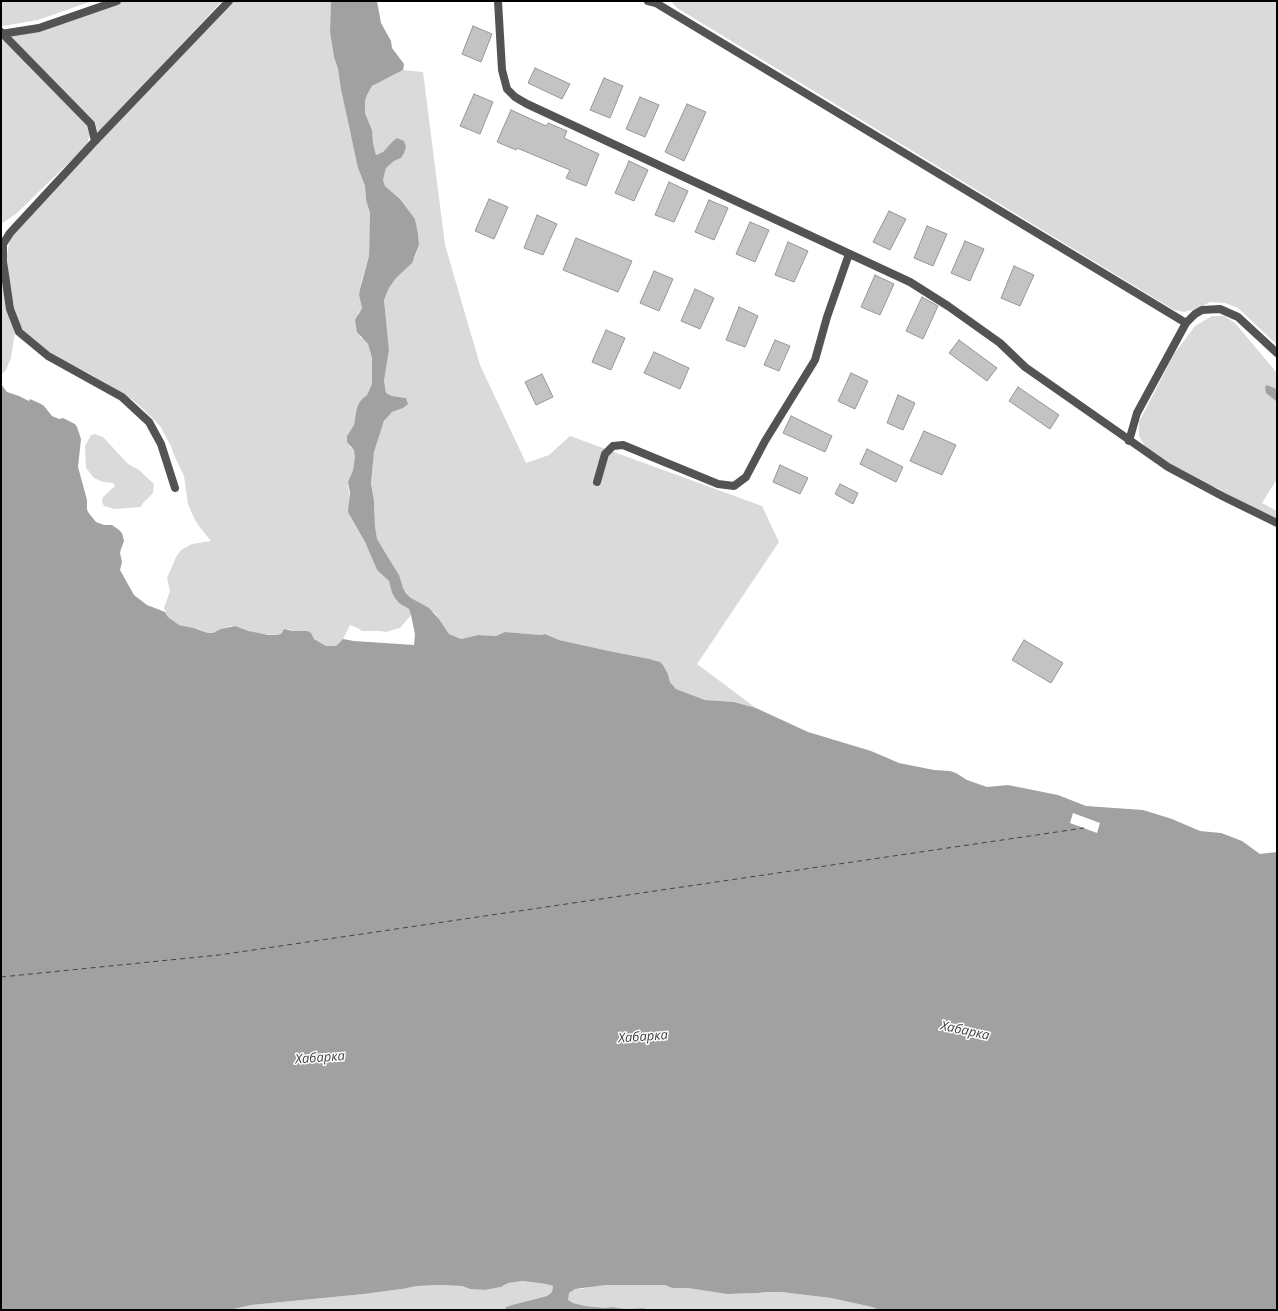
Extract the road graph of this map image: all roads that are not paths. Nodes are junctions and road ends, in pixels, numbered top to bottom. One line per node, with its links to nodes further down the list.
1 (117, 1): 6 (street)
2 (228, 1): 7 (street)
3 (498, 1): 8 (street)
4 (648, 1): 5 (street)
5 (656, 2): 9 (street)
6 (1, 33): 7 (street)
7 (95, 141): 13 (street)
8 (849, 254): 11 (street); 12 (street)
9 (1186, 323): 10 (street); 11 (street)
10 (1277, 353)
11 (1129, 441): 14 (street)
12 (597, 482)
13 (175, 488)
14 (1277, 523)

